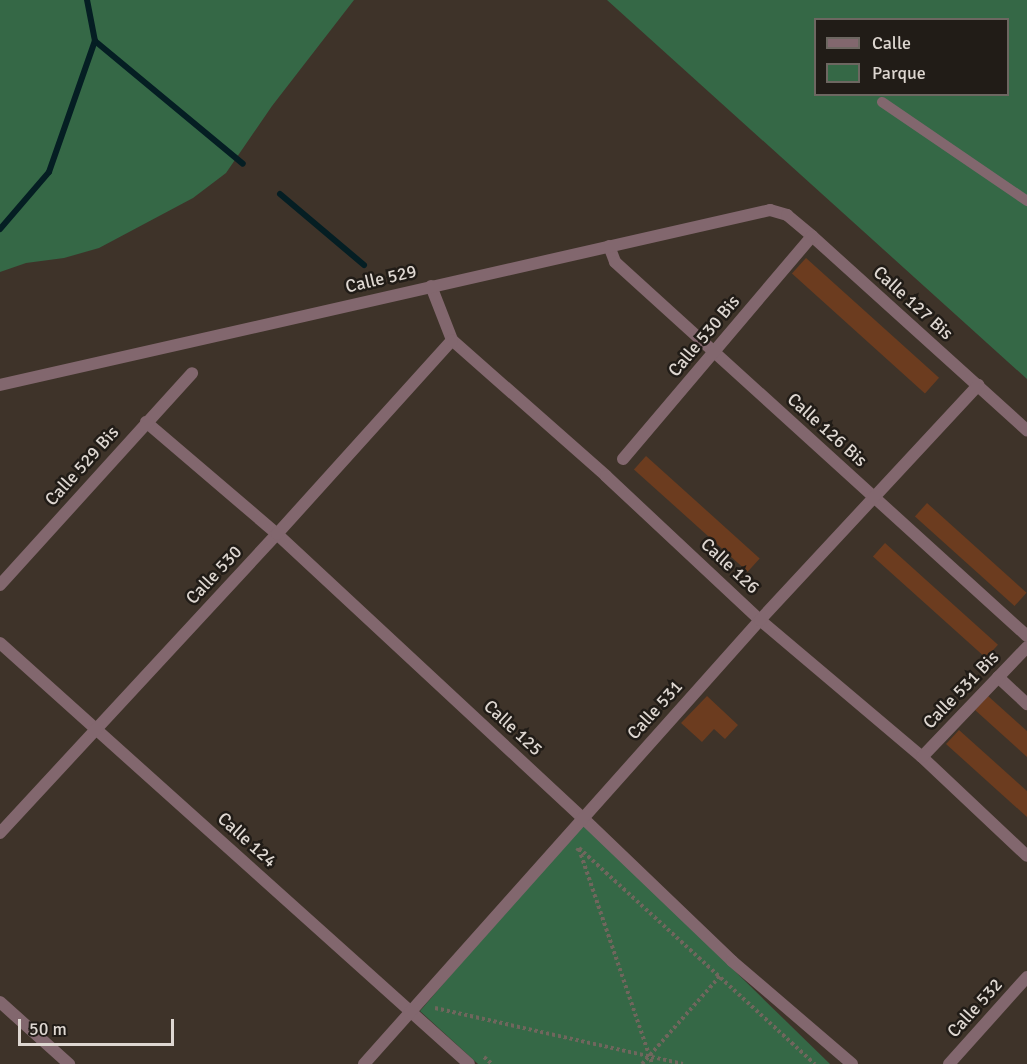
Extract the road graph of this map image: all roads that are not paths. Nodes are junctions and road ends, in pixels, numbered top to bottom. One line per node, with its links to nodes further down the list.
1 (882, 102): 2 (lane)
2 (1027, 201)
3 (770, 210): 4 (street, Calle 127 Bis); 5 (street, Calle 529)
4 (813, 236): 8 (street, Calle 530 Bis); 11 (street, Calle 127 Bis)
5 (609, 246): 6 (street, Calle 529); 8 (street, Calle 126 Bis)
6 (431, 286): 7 (street, Calle 126); 10 (street, Calle 529)
7 (452, 340): 16 (street, Calle 530); 18 (street, Calle 126)
8 (715, 352): 14 (street, Calle 530 Bis); 15 (street, Calle 126 Bis)
9 (192, 373): 12 (street, Calle 529 Bis)
10 (0, 385)
11 (978, 385): 13 (street, Calle 127 Bis); 15 (street, Calle 531)
12 (146, 422): 16 (street, Calle 125); 17 (street, Calle 529 Bis)
13 (1027, 430)
14 (623, 459)
15 (874, 497): 18 (street, Calle 531); 19 (street, Calle 126 Bis)
16 (277, 534): 24 (street, Calle 530); 26 (street, Calle 125)
17 (0, 585)
18 (760, 620): 25 (street, Calle 126); 26 (street, Calle 531)
19 (1027, 636)
20 (0, 643): 24 (street, Calle 124)
21 (1027, 647): 22 (street, Calle 531 Bis)
22 (998, 677): 23 (street); 25 (street, Calle 531 Bis)
23 (1027, 704)
24 (94, 729): 27 (street, Calle 530); 31 (street, Calle 124)
25 (922, 757): 28 (street, Calle 126)
26 (583, 818): 31 (street, Calle 531); 35 (street, Calle 125)
27 (0, 833)
28 (1027, 856)
29 (1027, 976): 36 (street, Calle 532)
30 (0, 1002): 32 (street)
31 (412, 1011): 33 (street, Calle 531); 34 (street, Calle 124)
32 (69, 1064)
33 (363, 1064)
34 (469, 1064)
35 (852, 1064)
36 (949, 1064)

